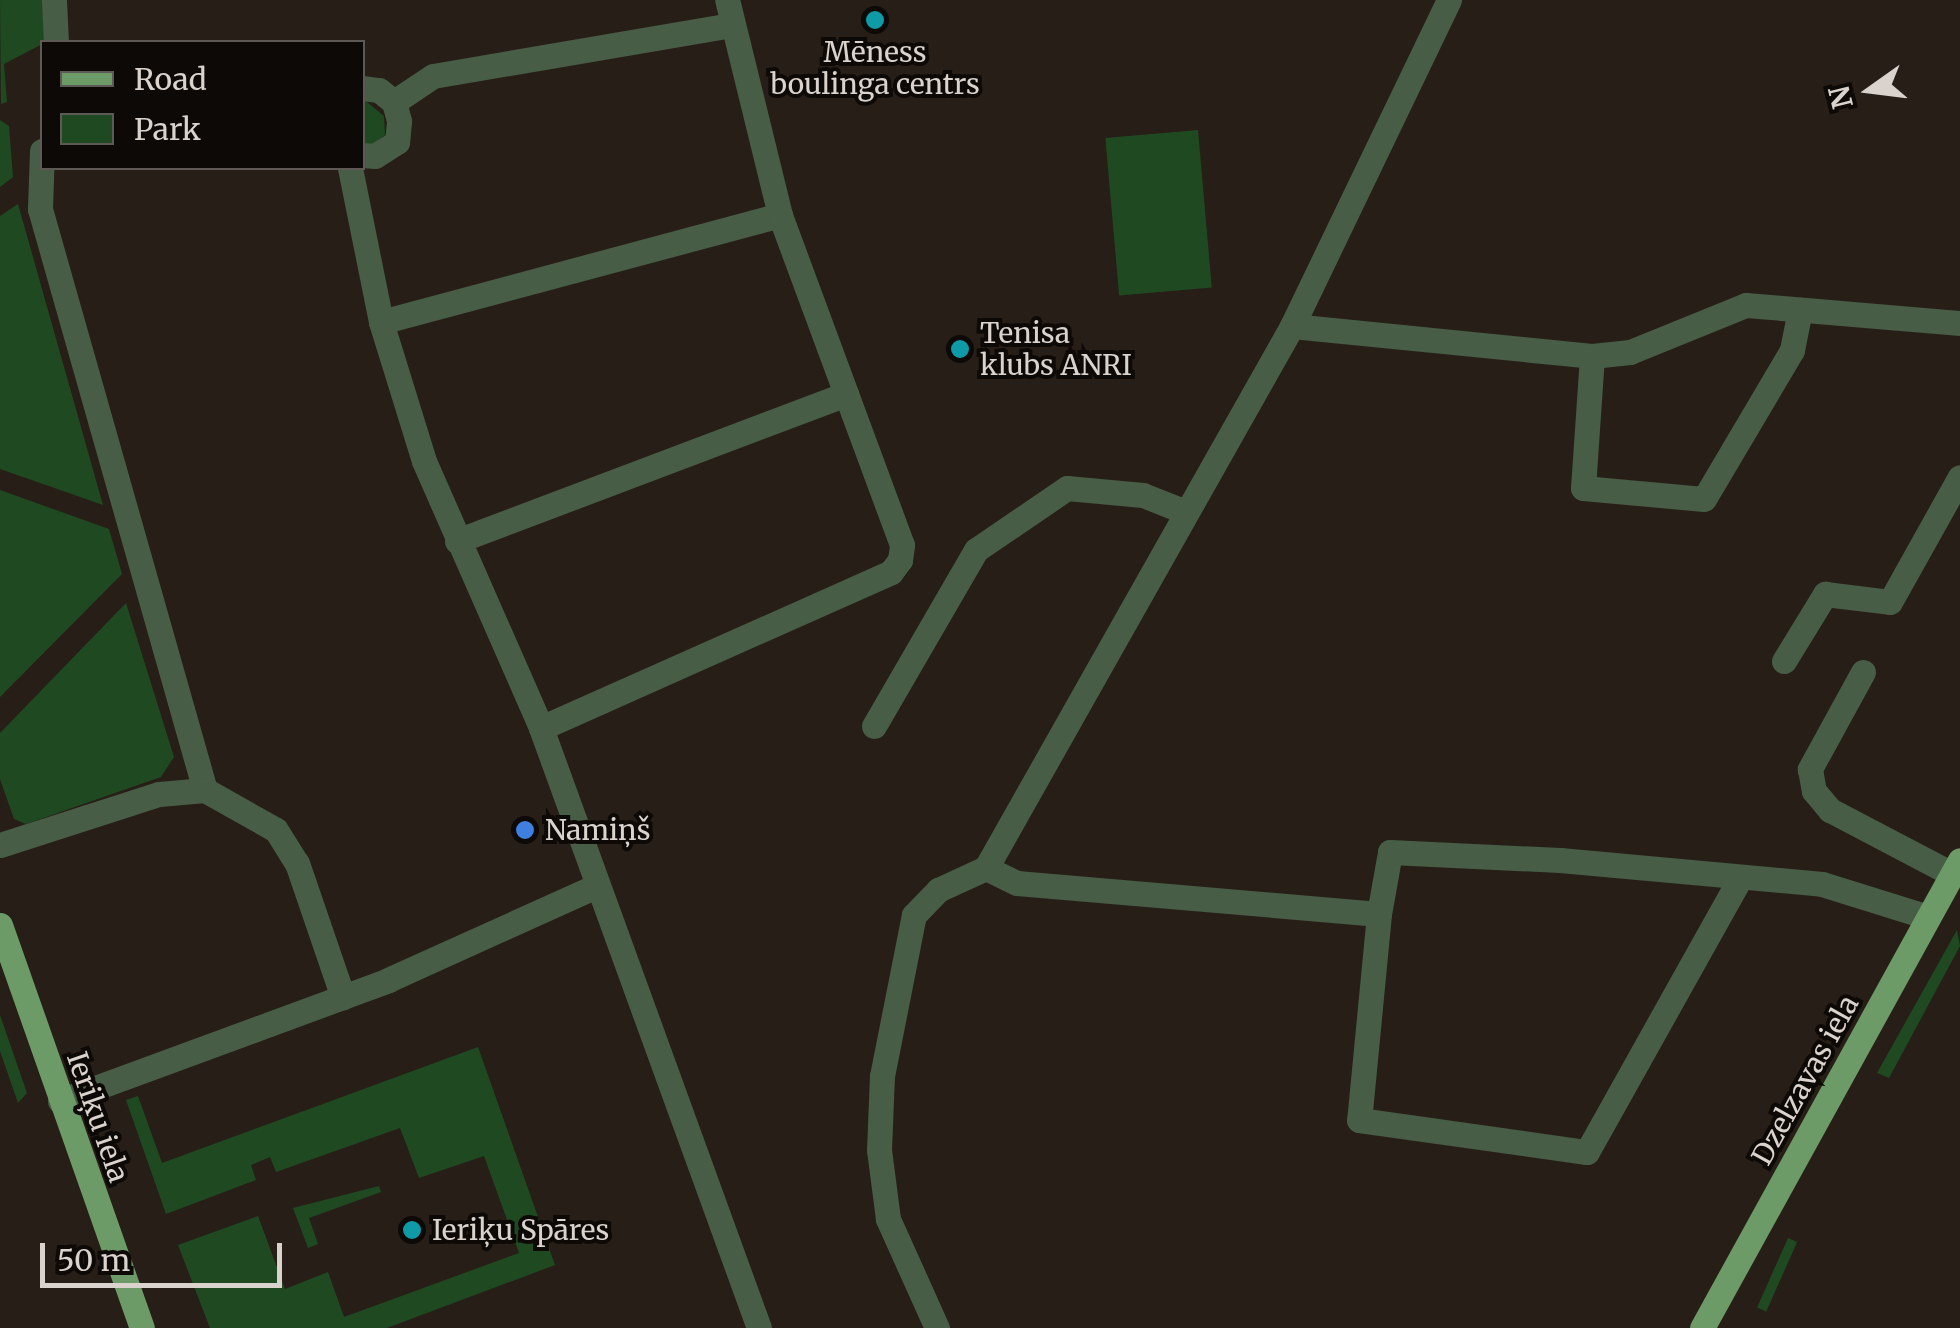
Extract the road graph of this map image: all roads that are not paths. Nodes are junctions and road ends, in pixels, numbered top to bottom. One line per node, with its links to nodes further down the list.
1 (54, 0): 4 (street)
2 (1449, 0): 14 (street)
3 (729, 12): 6 (street); 10 (street)
4 (56, 40)
5 (365, 88): 6 (street)
6 (394, 102): 7 (street)
7 (365, 155)
8 (41, 170): 24 (street)
9 (350, 170): 12 (street)
10 (780, 215): 12 (street); 16 (street)
11 (1800, 310): 13 (street); 15 (street); 15 (street)
12 (382, 322): 19 (street)
13 (1960, 323)
14 (1292, 326): 15 (street); 18 (street)
15 (1592, 356)
16 (846, 394): 19 (street); 23 (street)
17 (1960, 477): 20 (street)
18 (1184, 511): 22 (street); 27 (street)
19 (457, 541): 23 (street)
20 (1784, 661)
21 (1863, 672): 26 (street)
22 (874, 726)
23 (540, 728): 29 (street)
24 (205, 790): 25 (street); 33 (street)
25 (0, 845)
26 (1956, 867): 31 (main road, Dzelzavas iela)
27 (986, 868): 30 (street); 37 (street)
28 (1741, 877): 30 (street); 30 (street); 31 (street)
29 (598, 885): 33 (street); 36 (street)
30 (1380, 914)
31 (1928, 917): 38 (main road, Dzelzavas iela)
32 (0, 925): 34 (main road, Ieriķu iela)
33 (343, 996): 34 (street)
34 (60, 1101): 35 (main road, Ieriķu iela)
35 (142, 1328)
36 (759, 1328)
37 (936, 1328)
38 (1702, 1328)

